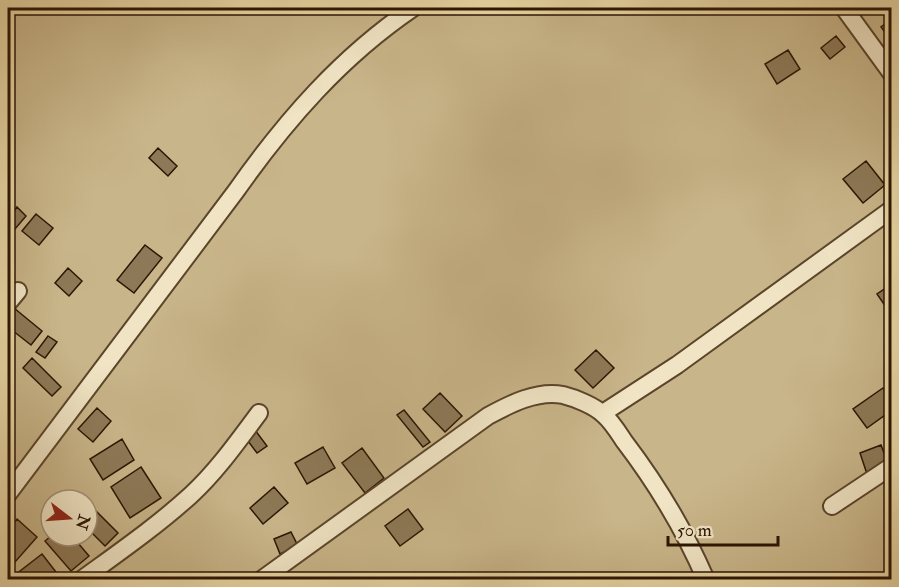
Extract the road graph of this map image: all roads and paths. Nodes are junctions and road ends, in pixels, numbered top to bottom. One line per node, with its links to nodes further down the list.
1 (413, 8): 8 (street)
2 (844, 8): 3 (street)
3 (891, 74)
4 (891, 209): 6 (street)
5 (259, 413): 10 (street)
6 (603, 414): 11 (street); 12 (street)
7 (891, 466): 9 (street)
8 (8, 494)
9 (832, 506)
10 (81, 579)
11 (261, 579)
12 (706, 579)

